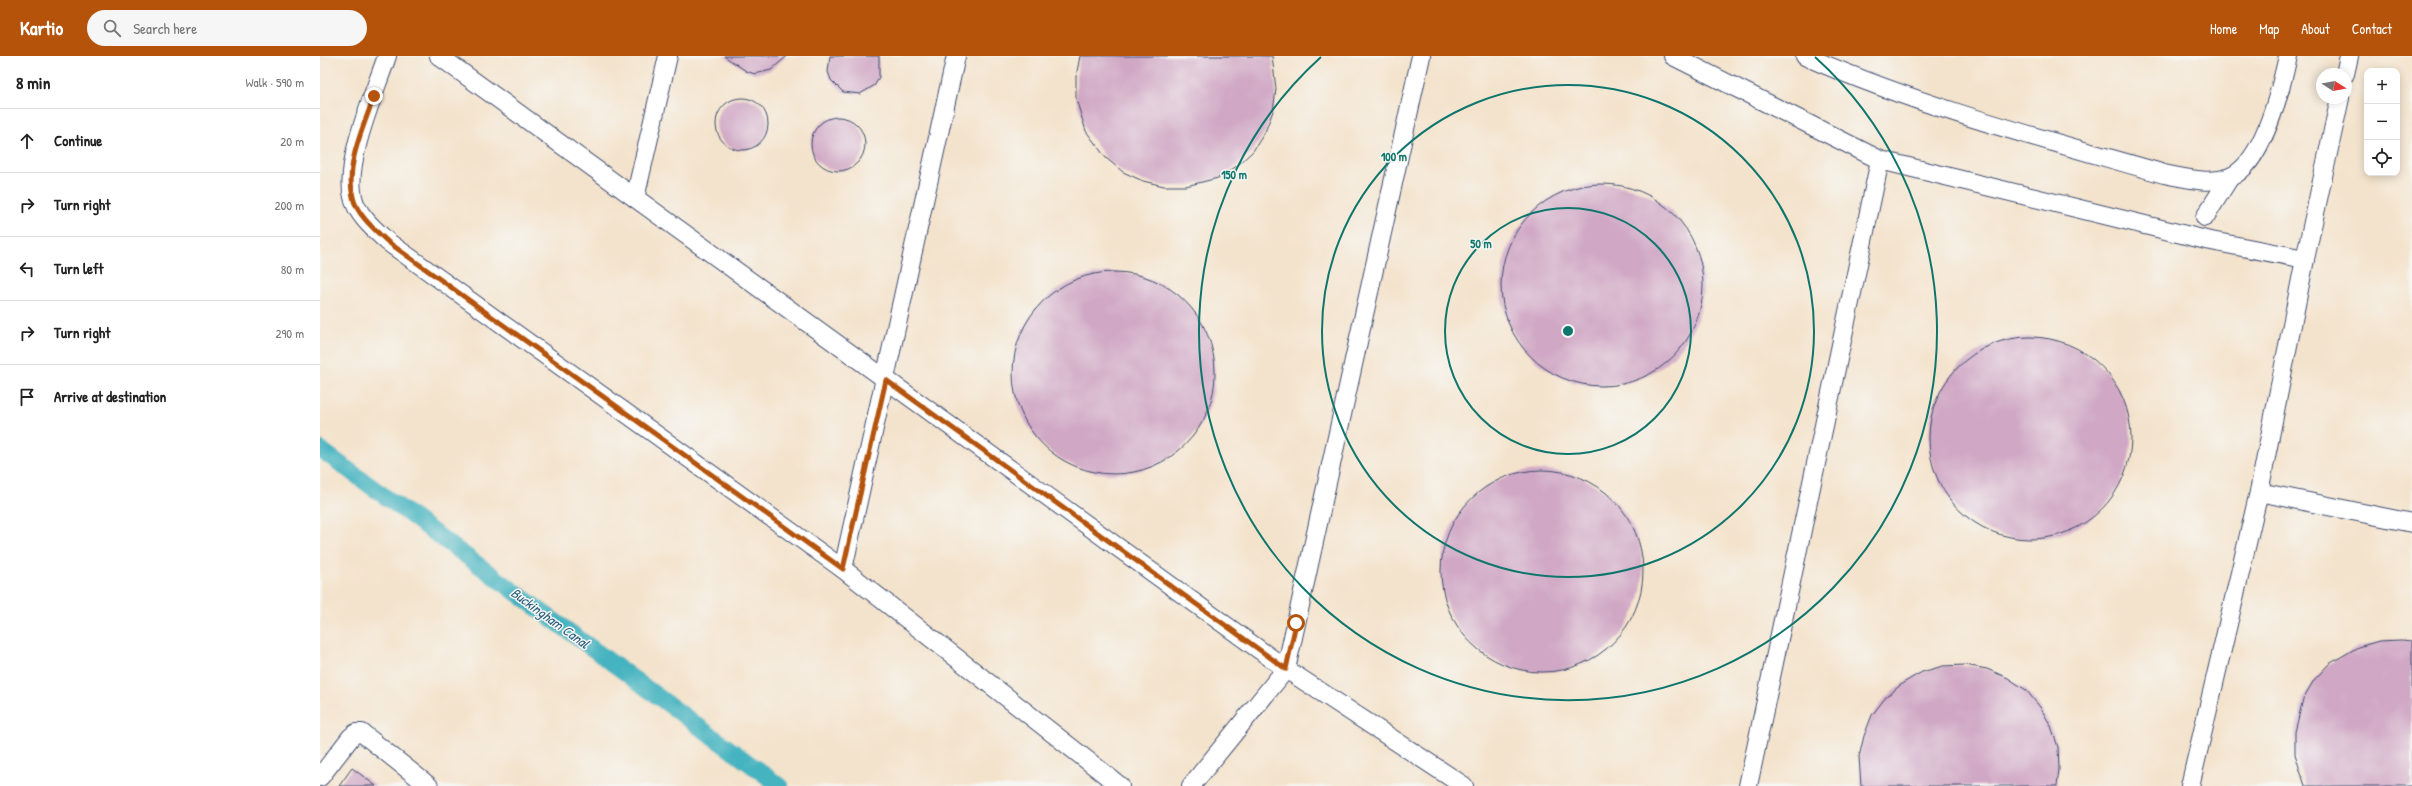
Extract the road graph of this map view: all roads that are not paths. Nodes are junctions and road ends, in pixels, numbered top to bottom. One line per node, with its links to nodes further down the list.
1 (387, 56): 20 (street)
2 (439, 56): 14 (street)
3 (668, 56): 14 (street)
4 (956, 56): 17 (street)
5 (1421, 56): 21 (street)
6 (1673, 56): 12 (street)
7 (1804, 56): 13 (street)
8 (2288, 56): 13 (street)
9 (2349, 56): 10 (street)
10 (2346, 68)
11 (2339, 104): 16 (street)
12 (1880, 160): 16 (street); 27 (street)
13 (2230, 177): 15 (street)
14 (635, 198): 17 (street)
15 (2205, 217)
16 (2305, 259): 18 (street)
17 (886, 380): 20 (street); 21 (street)
18 (2259, 492): 19 (street); 28 (street)
19 (2412, 523)
20 (843, 569): 24 (street)
21 (1286, 669): 25 (street); 26 (street)
22 (320, 777): 23 (street)
23 (429, 786)
24 (1120, 786)
25 (1191, 786)
26 (1464, 786)
27 (1748, 786)
28 (2190, 786)

